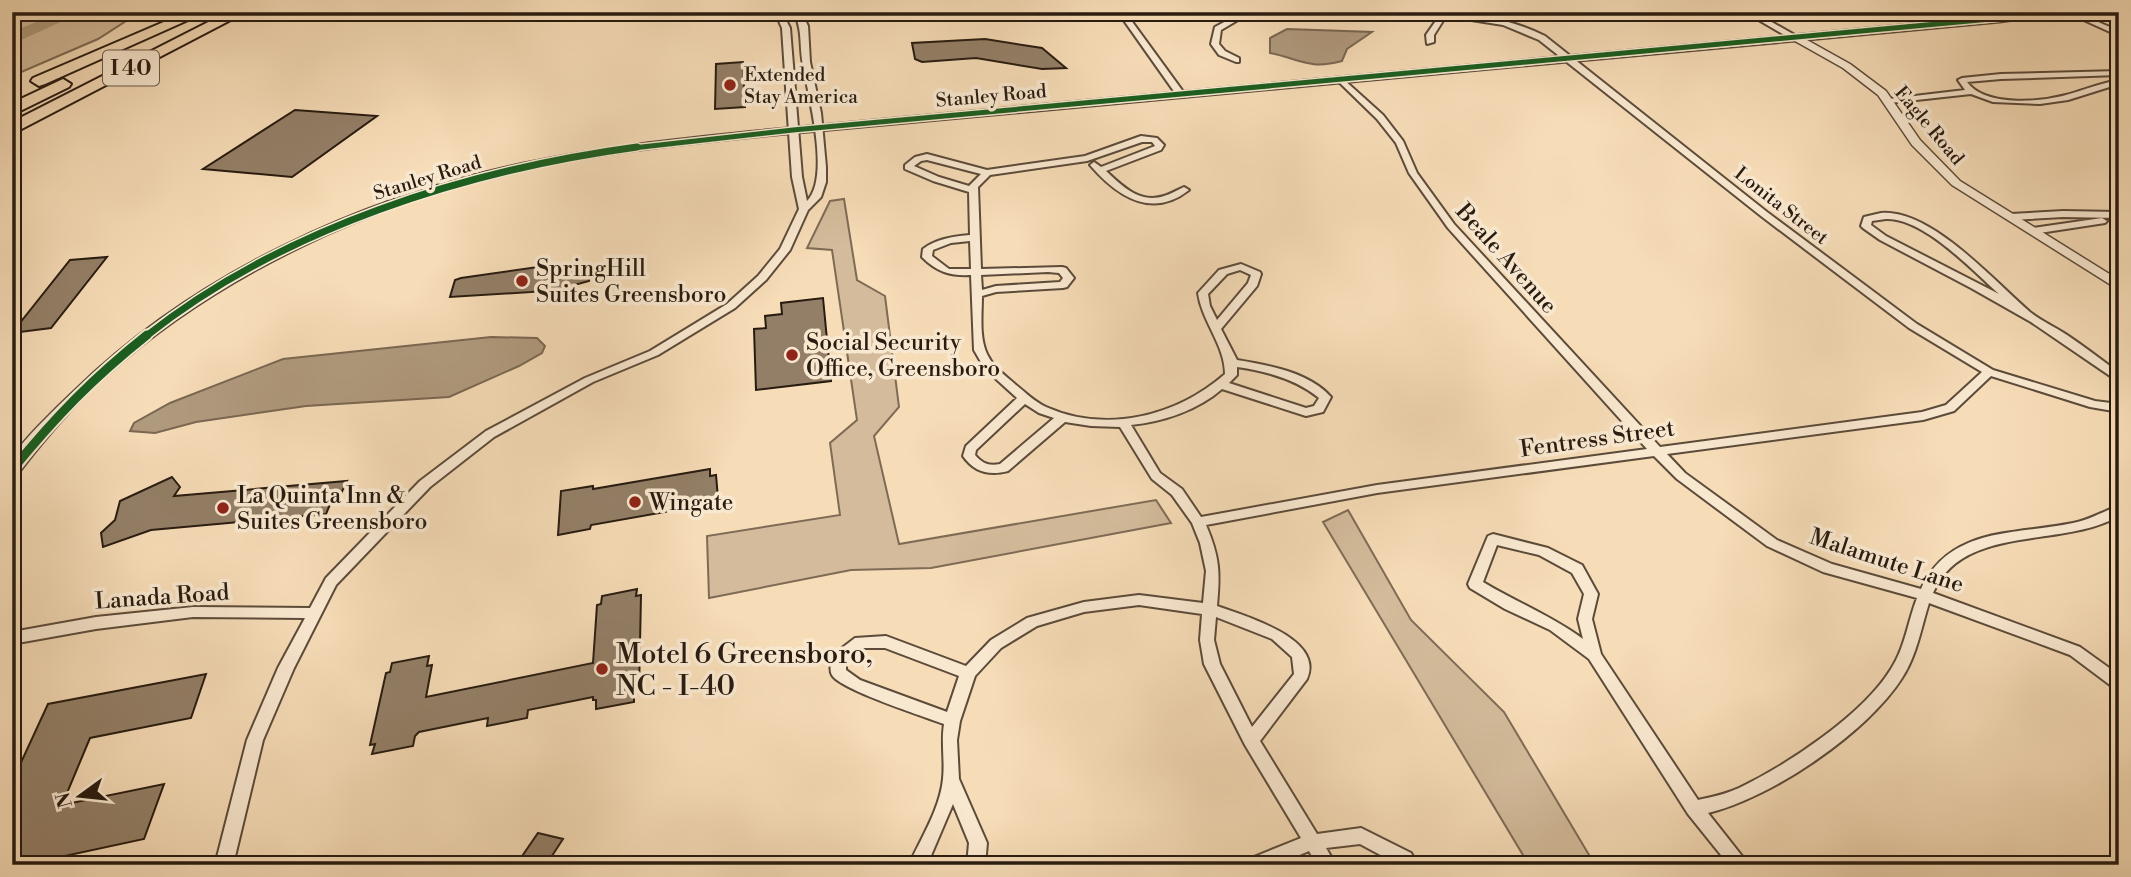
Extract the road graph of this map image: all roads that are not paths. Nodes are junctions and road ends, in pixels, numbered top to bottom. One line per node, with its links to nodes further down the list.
1 (200, 12): 23 (highway)
2 (208, 12): 26 (highway, I 40)
3 (239, 12): 28 (highway, I 40)
4 (778, 12): 29 (street)
5 (797, 12): 27 (street)
6 (1121, 12): 24 (street)
7 (1259, 12): 11 (street)
8 (1748, 12): 13 (street, Eagle Road)
9 (2068, 12): 12 (street); 13 (street, Stanley Road)
10 (1441, 13): 14 (street); 16 (street, Lonita Street)
11 (1237, 14): 15 (street)
12 (2119, 34)
13 (1796, 38): 16 (street, Stanley Road); 25 (street, Eagle Road)
14 (1430, 42)
15 (1236, 60)
16 (1569, 60): 19 (street, Stanley Road); 47 (street, Lonita Street)
17 (2119, 73): 18 (street)
18 (2062, 76): 21 (street); 22 (street)
19 (1343, 81): 24 (street, Stanley Road); 54 (street, Beale Avenue)
20 (2119, 82): 21 (street)
21 (2090, 89): 22 (street)
22 (1972, 92): 25 (street)
23 (12, 93)
24 (1181, 95): 27 (street, Stanley Road)
25 (1889, 101): 38 (street, Eagle Road)
26 (12, 110)
27 (819, 127): 29 (street, Stanley Road); 36 (street)
28 (16, 130)
29 (793, 130): 36 (street); 55 (street, Stanley Road)
30 (1087, 158): 31 (street); 32 (street); 32 (street)
31 (1029, 167): 33 (street)
32 (1100, 170): 35 (street)
33 (987, 173): 34 (street); 34 (street)
34 (973, 190): 40 (street)
35 (1184, 190)
36 (804, 209): 60 (street)
37 (2119, 217): 38 (street); 39 (street)
38 (2011, 218): 39 (street, Eagle Road)
39 (2033, 231): 42 (street, Eagle Road)
40 (974, 238): 41 (street); 41 (street)
41 (976, 271): 43 (street); 43 (street)
42 (2119, 286)
43 (977, 294): 50 (street)
44 (2026, 313): 44 (street); 48 (street)
45 (1215, 329): 45 (street); 46 (street)
46 (1231, 363): 49 (street); 49 (street)
47 (1989, 372): 51 (street, Lonita Street); 54 (street, Fentress Street)
48 (2119, 379)
49 (1223, 385): 53 (street)
50 (1024, 398): 52 (street); 52 (street)
51 (2119, 408)
52 (1063, 417): 53 (street)
53 (1124, 422): 57 (street)
54 (1656, 451): 57 (street, Fentress Street); 58 (street, Malamute Lane)
55 (12, 470)
56 (2119, 510): 58 (street)
57 (1198, 522): 59 (street)
58 (1924, 595): 64 (street, Malamute Lane); 68 (street)
59 (1212, 610): 63 (street); 66 (street); 66 (street)
60 (316, 613): 61 (street, Lanada Road); 70 (street)
61 (12, 638)
62 (1594, 655): 62 (street); 68 (street)
63 (968, 673): 65 (street); 65 (street)
64 (2119, 684)
65 (952, 721): 67 (street)
66 (1251, 740): 69 (street)
67 (951, 779): 71 (street); 72 (street)
68 (1694, 809): 76 (street)
69 (1312, 842): 73 (street); 74 (street); 75 (street)
70 (224, 865)
71 (918, 865)
72 (976, 865)
73 (1255, 865)
74 (1327, 865)
75 (1409, 865)
76 (1740, 865)

